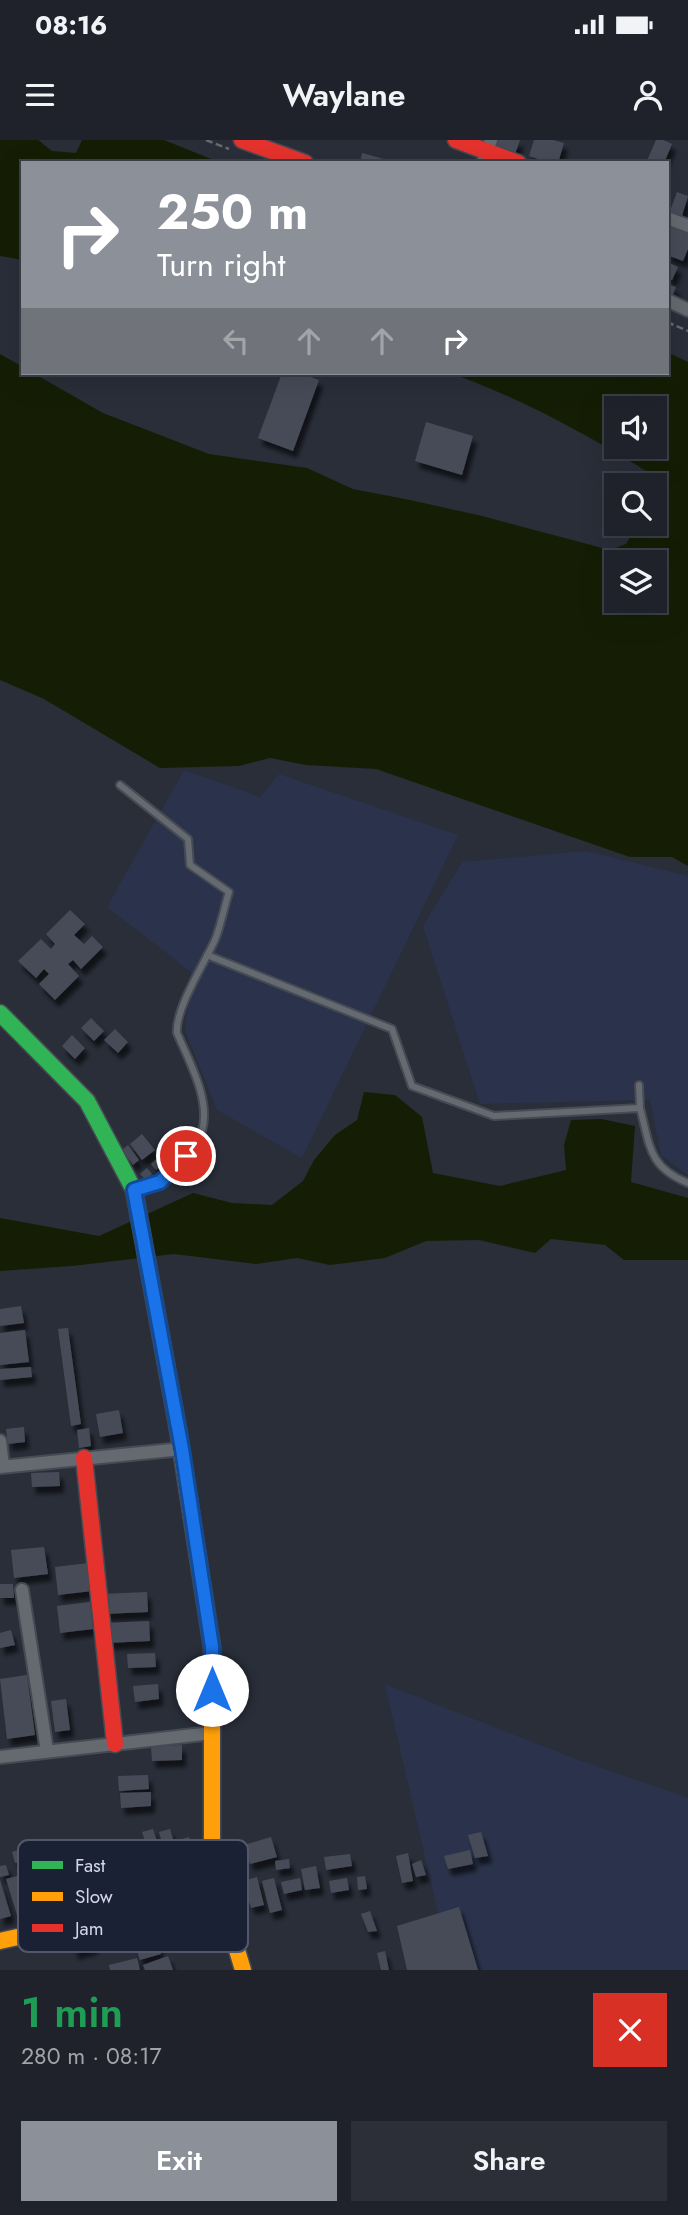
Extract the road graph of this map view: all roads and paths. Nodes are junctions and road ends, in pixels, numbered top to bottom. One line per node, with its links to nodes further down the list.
1 (242, 140): 4 (street)
2 (456, 140): 3 (street)
3 (487, 151): 5 (street)
4 (300, 161)
5 (513, 161)
6 (669, 219): 7 (street)
7 (688, 226)
8 (669, 301): 9 (street)
9 (688, 310)
10 (669, 323): 11 (path)
11 (688, 331)
12 (120, 785): 13 (lane)
13 (206, 955): 16 (lane); 18 (lane)
14 (0, 1013): 18 (street)
15 (639, 1085): 16 (lane)
16 (640, 1108): 17 (lane)
17 (688, 1183)
18 (134, 1190): 20 (street)
19 (0, 1441): 22 (street)
20 (182, 1449): 21 (street); 24 (street)
21 (84, 1458): 22 (street); 25 (street)
22 (2, 1466)
23 (22, 1590): 26 (street)
24 (212, 1732): 25 (street); 28 (street)
25 (116, 1744): 26 (street)
26 (47, 1751): 27 (street)
27 (0, 1757)
28 (212, 1840)
29 (18, 1938): 30 (street)
30 (0, 1941)
31 (238, 1952): 32 (street)
32 (243, 1970)

